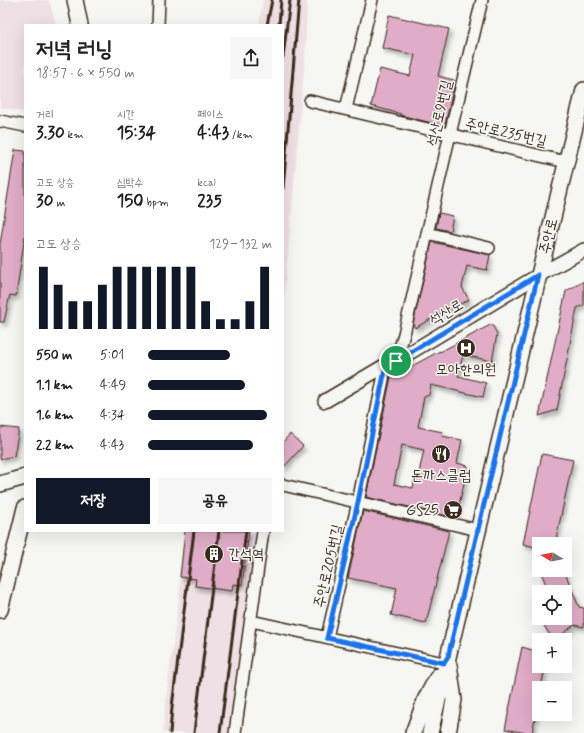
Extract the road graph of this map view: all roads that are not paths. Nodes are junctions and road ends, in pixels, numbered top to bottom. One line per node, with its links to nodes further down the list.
1 (75, 0): 5 (main road)
2 (159, 0): 6 (street)
3 (372, 0): 9 (street)
4 (482, 0): 12 (street, 석산로9번길)
5 (80, 24)
6 (158, 24)
7 (584, 90): 13 (main road, 주안로)
8 (310, 101): 9 (street, 주안로235번길)
9 (346, 109): 12 (street, 주안로235번길)
10 (0, 121): 11 (street)
11 (24, 126)
12 (450, 134): 13 (street, 주안로235번길); 14 (street, 석산로9번길)
13 (566, 162): 17 (main road, 주안로)
14 (427, 233): 15 (street); 18 (street, 석산로9번길)
15 (489, 248)
16 (584, 250): 17 (street, 석산로)
17 (538, 275): 18 (street, 석산로); 25 (main road, 주안로)
18 (391, 363): 19 (street, 석산로); 23 (street, 주안로205번길)
19 (325, 401)
20 (24, 477): 21 (main road)
21 (0, 484)
22 (284, 485): 23 (street)
23 (358, 502): 25 (street); 29 (street, 주안로205번길)
24 (24, 512): 27 (main road)
25 (478, 530): 30 (main road, 주안로)
26 (263, 532): 28 (street)
27 (0, 610)
28 (251, 621): 29 (street); 31 (street)
29 (327, 638): 30 (street)
30 (446, 660): 32 (main road); 33 (main road, 주안로); 34 (main road)
31 (235, 733)
32 (413, 733)
33 (430, 733)
34 (448, 733)

